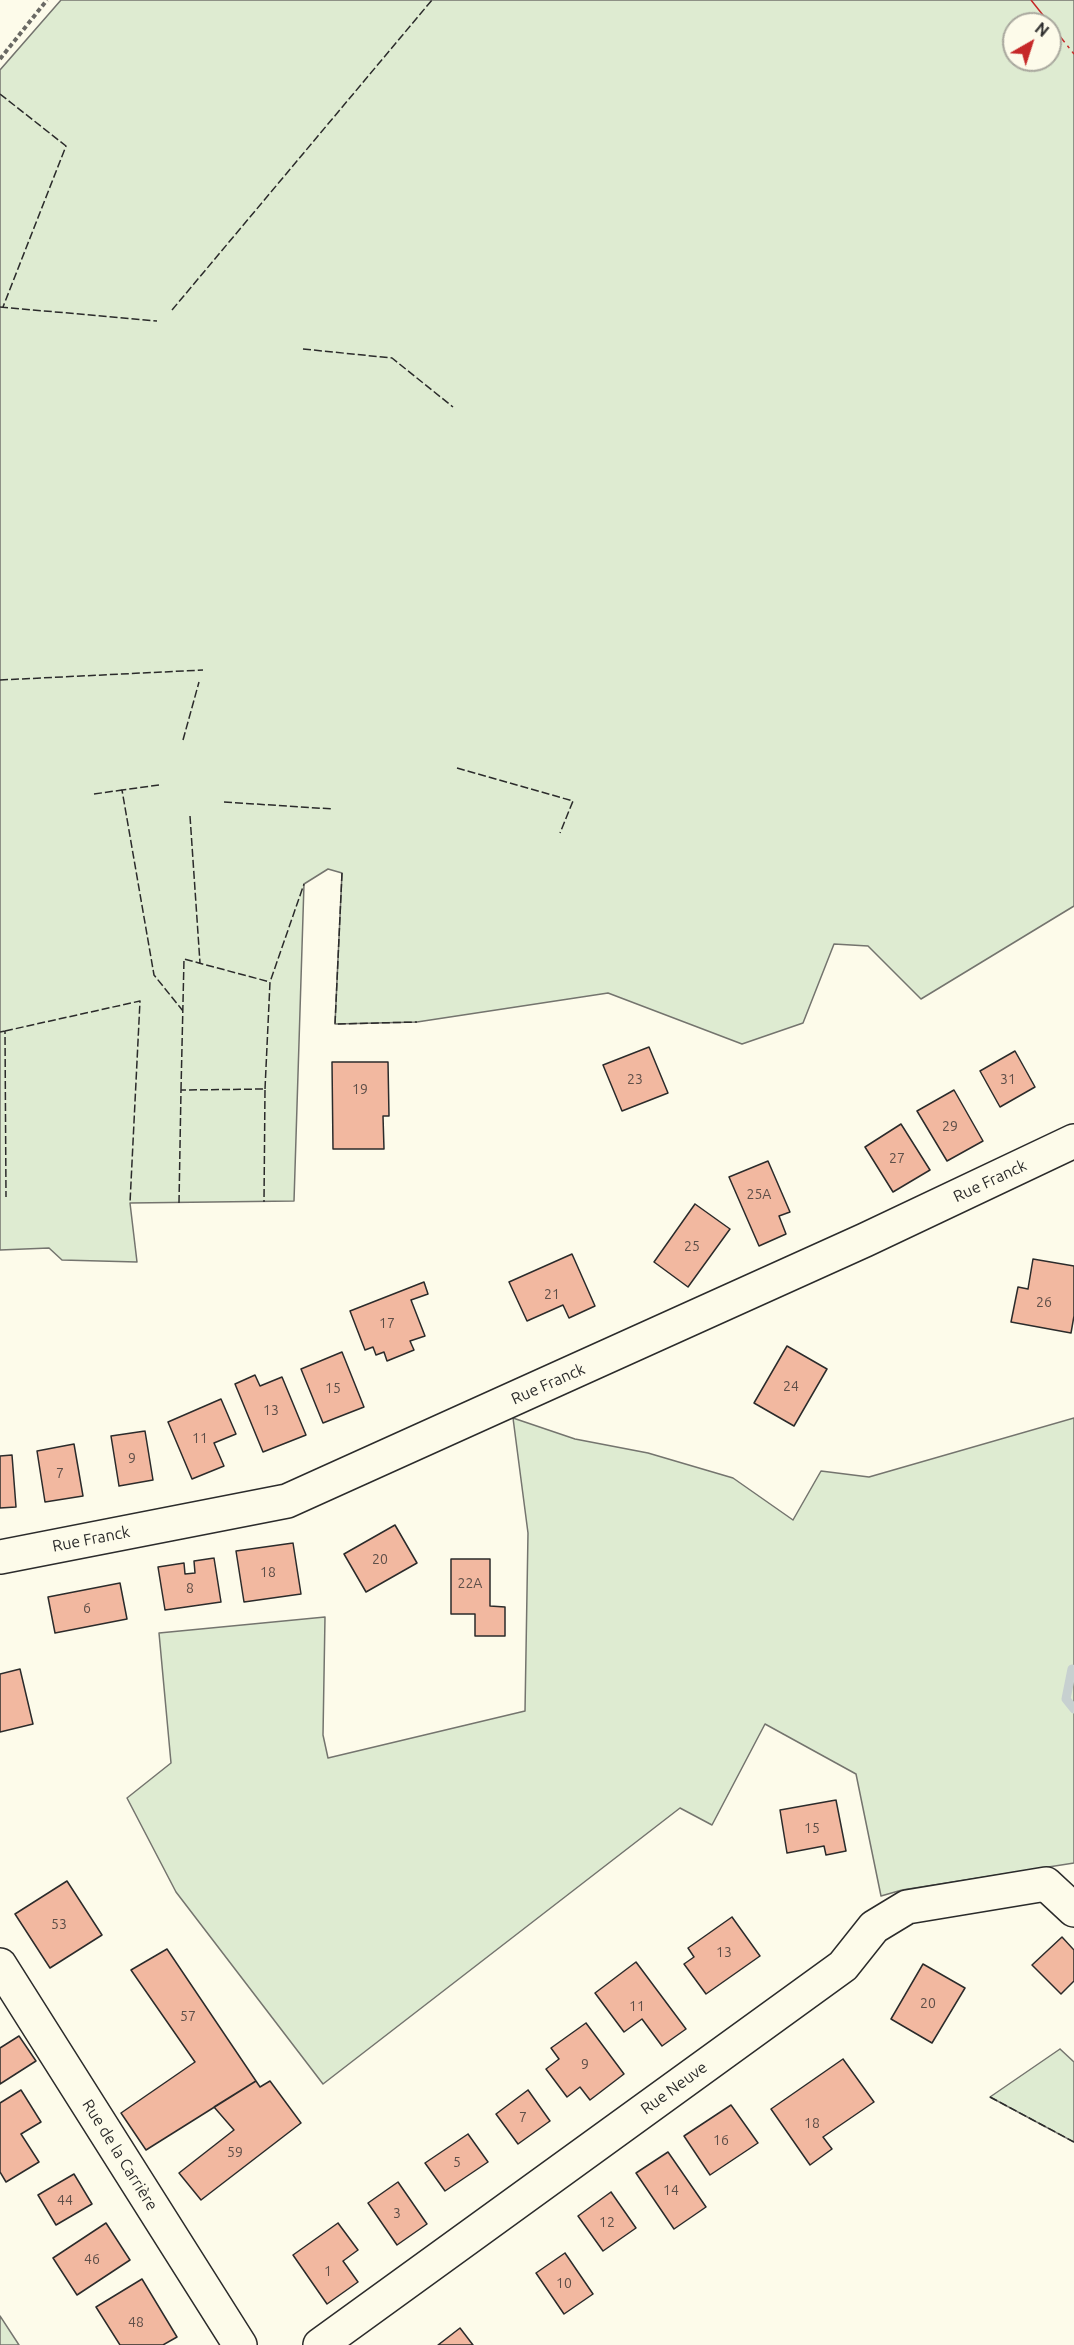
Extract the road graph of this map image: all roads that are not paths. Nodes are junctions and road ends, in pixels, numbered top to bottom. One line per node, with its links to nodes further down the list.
1 (1074, 1141): 2 (street, Rue Franck)
2 (0, 1557)
3 (1074, 1910): 6 (street, Rue Neuve)
4 (0, 1965): 5 (street, Rue de la Carrière)
5 (240, 2345)
6 (320, 2345)

